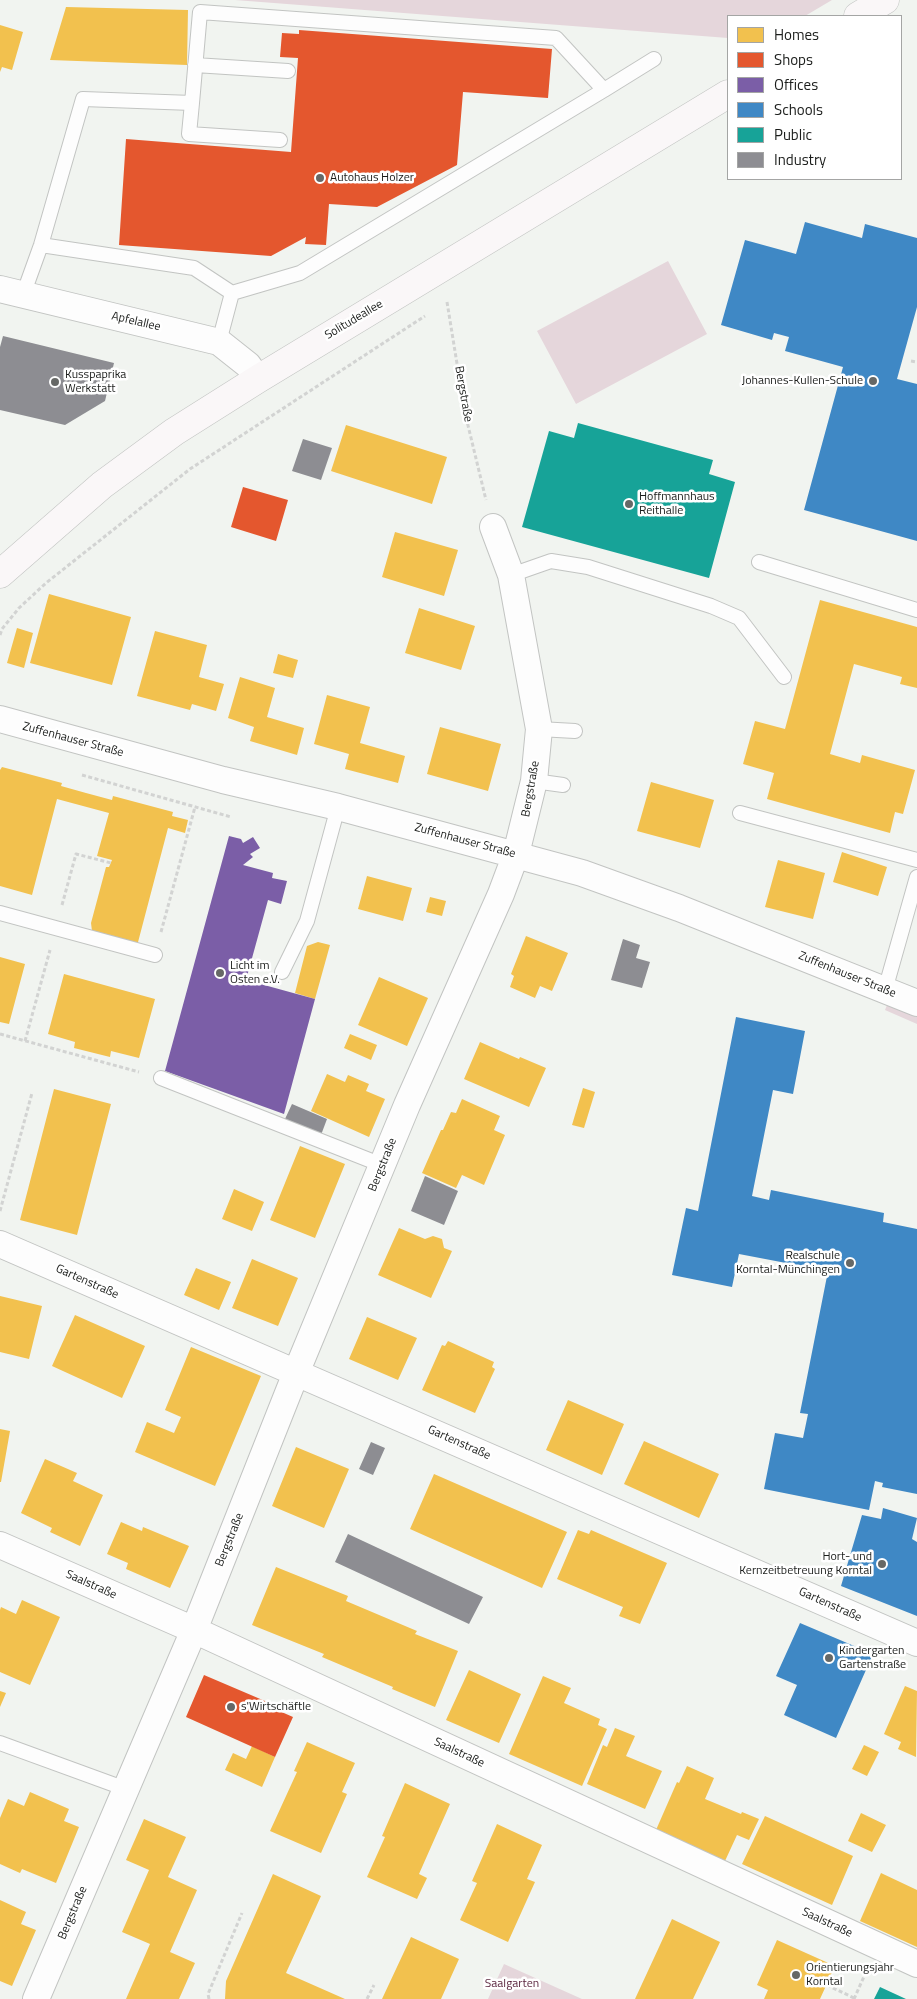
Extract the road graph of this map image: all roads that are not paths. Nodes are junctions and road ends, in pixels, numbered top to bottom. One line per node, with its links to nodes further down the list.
1 (885, 0): 2 (main road)
2 (860, 15)
3 (654, 59): 6 (lane)
4 (195, 65): 5 (lane); 6 (lane); 8 (lane)
5 (288, 71)
6 (604, 90): 12 (lane)
7 (727, 95): 14 (main road, Solitudeallee)
8 (192, 103): 9 (lane); 10 (lane)
9 (280, 140)
10 (41, 245): 11 (lane); 12 (lane)
11 (12, 292): 13 (street, Apfelallee)
12 (232, 293): 13 (lane)
13 (219, 342): 14 (street, Apfelallee)
14 (258, 379): 17 (main road, Solitudeallee)
15 (493, 527): 18 (street, Bergstraße)
16 (759, 562): 19 (lane)
17 (0, 574)
18 (511, 576): 20 (lane); 22 (street, Bergstraße)
19 (917, 610)
20 (784, 677)
21 (0, 719): 26 (street, Zuffenhauser Straße)
22 (539, 729): 23 (lane); 24 (street, Bergstraße)
23 (575, 731)
24 (534, 781): 25 (lane); 28 (street, Bergstraße)
25 (563, 785)
26 (338, 807): 28 (street, Zuffenhauser Straße); 33 (lane)
27 (740, 813): 29 (lane)
28 (516, 854): 34 (street, Zuffenhauser Straße); 37 (street, Bergstraße)
29 (917, 860)
30 (917, 877): 34 (lane)
31 (0, 913): 32 (lane)
32 (155, 955)
33 (282, 972)
34 (885, 990): 35 (street, Zuffenhauser Straße)
35 (917, 1003)
36 (161, 1078): 37 (lane)
37 (382, 1165): 39 (street, Bergstraße)
38 (0, 1244): 39 (street, Gartenstraße)
39 (296, 1373): 41 (street, Bergstraße); 42 (street, Gartenstraße)
40 (0, 1545): 41 (street, Saalstraße)
41 (194, 1630): 44 (street, Bergstraße); 45 (street, Saalstraße)
42 (917, 1643)
43 (0, 1743): 44 (lane)
44 (126, 1789): 46 (street, Bergstraße)
45 (917, 1964)
46 (36, 1999)

